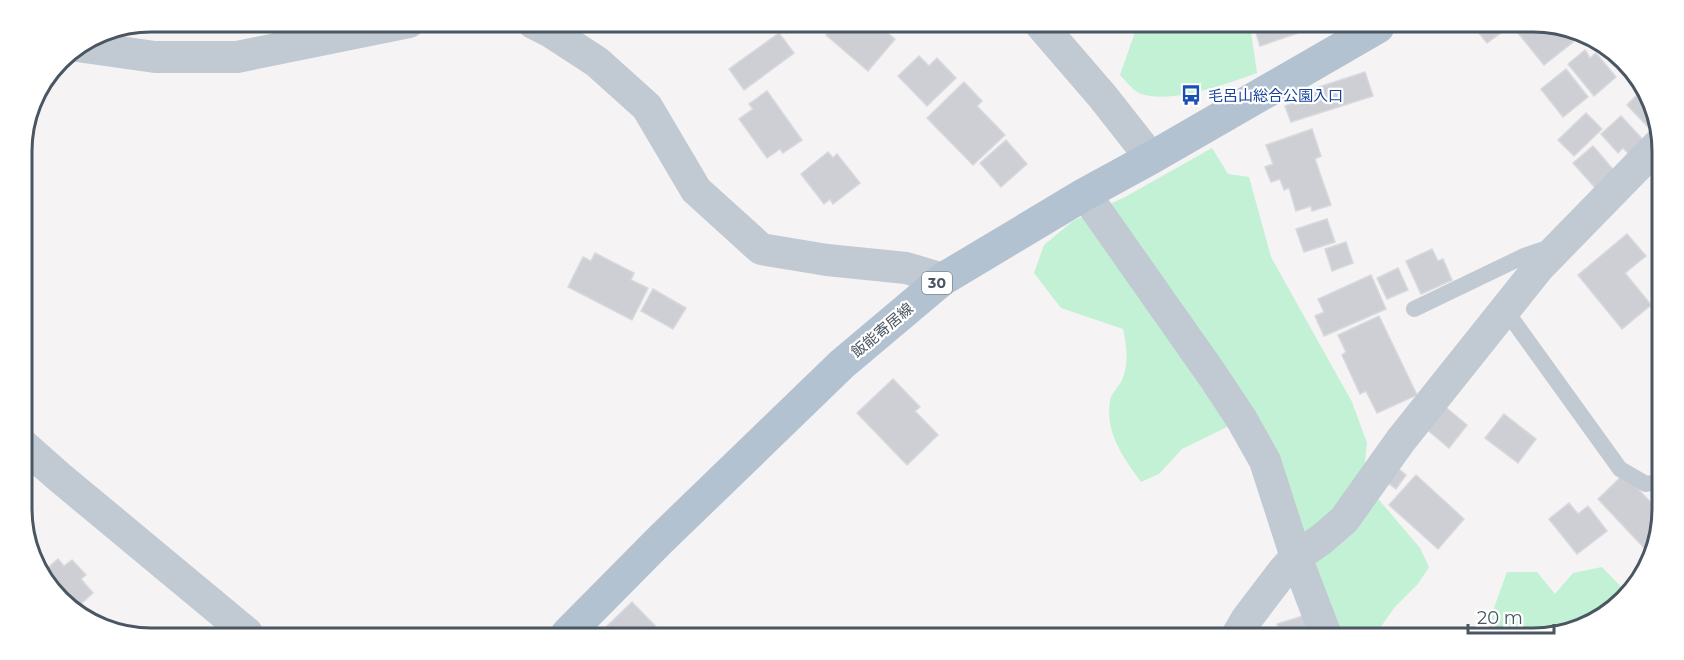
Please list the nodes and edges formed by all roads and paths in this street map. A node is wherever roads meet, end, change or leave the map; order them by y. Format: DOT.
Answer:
graph roads {
  1 [pos="360,32"];
  2 [pos="552,32"];
  3 [pos="1047,32"];
  4 [pos="1369,32"];
  5 [pos="88,49"];
  6 [pos="1652,151"];
  7 [pos="1151,158"];
  8 [pos="1085,194"];
  9 [pos="1565,241"];
  10 [pos="943,279"];
  11 [pos="1504,308"];
  12 [pos="1414,309"];
  13 [pos="32,453"];
  14 [pos="1652,483"];
  15 [pos="1296,557"];
  16 [pos="241,628"];
  17 [pos="573,628"];
  18 [pos="1241,628"];
  19 [pos="1323,628"];
  1 -- 5 [label="street"];
  2 -- 10 [label="street"];
  3 -- 7 [label="street"];
  4 -- 7 [label="main road, 飯能寄居線 / 30"];
  6 -- 9 [label="street"];
  7 -- 8 [label="main road, 飯能寄居線 / 30"];
  8 -- 10 [label="main road, 飯能寄居線 / 30"];
  8 -- 15 [label="street"];
  9 -- 11 [label="street"];
  9 -- 12 [label="lane"];
  10 -- 17 [label="main road, 飯能寄居線 / 30"];
  11 -- 14 [label="lane"];
  11 -- 15 [label="street"];
  13 -- 16 [label="street"];
  15 -- 18 [label="street"];
  15 -- 19 [label="street"];
}
